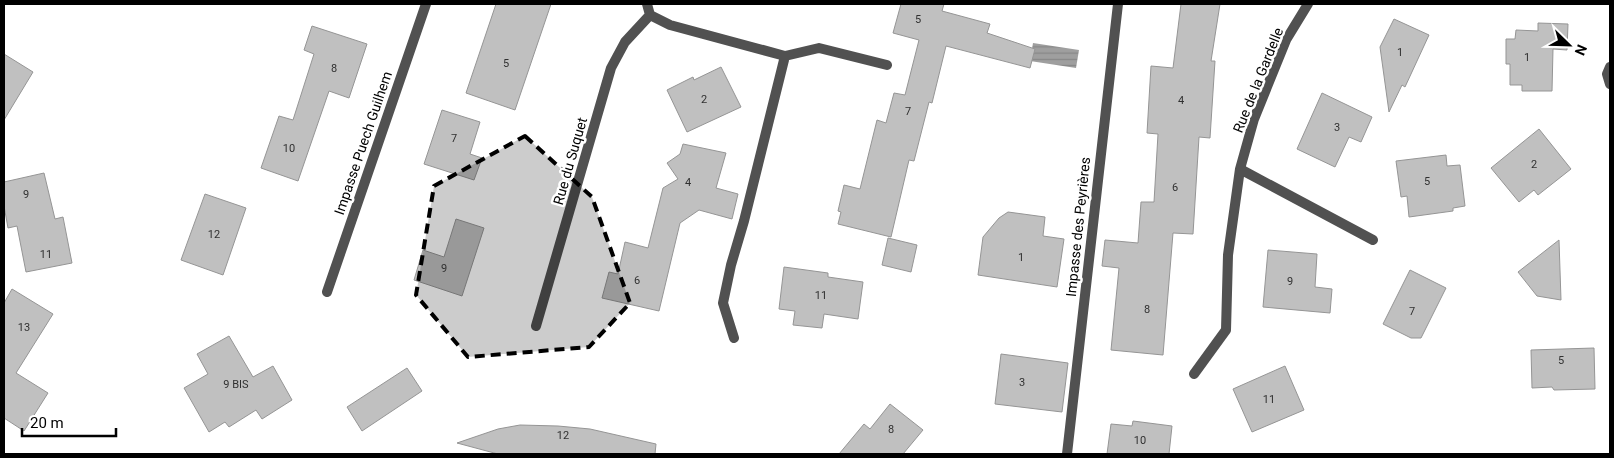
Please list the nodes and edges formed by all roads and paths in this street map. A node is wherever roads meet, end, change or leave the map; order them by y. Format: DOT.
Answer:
graph roads {
  1 [pos="426,4"];
  2 [pos="647,4"];
  3 [pos="1118,4"];
  4 [pos="1308,4"];
  5 [pos="650,14"];
  6 [pos="785,56"];
  7 [pos="887,65"];
  8 [pos="1610,67"];
  9 [pos="1610,84"];
  10 [pos="1240,169"];
  11 [pos="1373,240"];
  12 [pos="327,292"];
  13 [pos="536,326"];
  14 [pos="734,338"];
  15 [pos="1194,374"];
  16 [pos="1067,454"];
  1 -- 12 [label="street, Impasse Puech Guilhem"];
  2 -- 5 [label="street"];
  3 -- 16 [label="street, Impasse des Peyrières"];
  4 -- 10 [label="street, Rue de la Gardelle"];
  5 -- 6 [label="street"];
  5 -- 13 [label="street, Rue du Suquet"];
  6 -- 7 [label="street"];
  6 -- 14 [label="street"];
  8 -- 9 [label="street"];
  10 -- 11 [label="street"];
  10 -- 15 [label="street, Rue de la Gardelle"];
}
